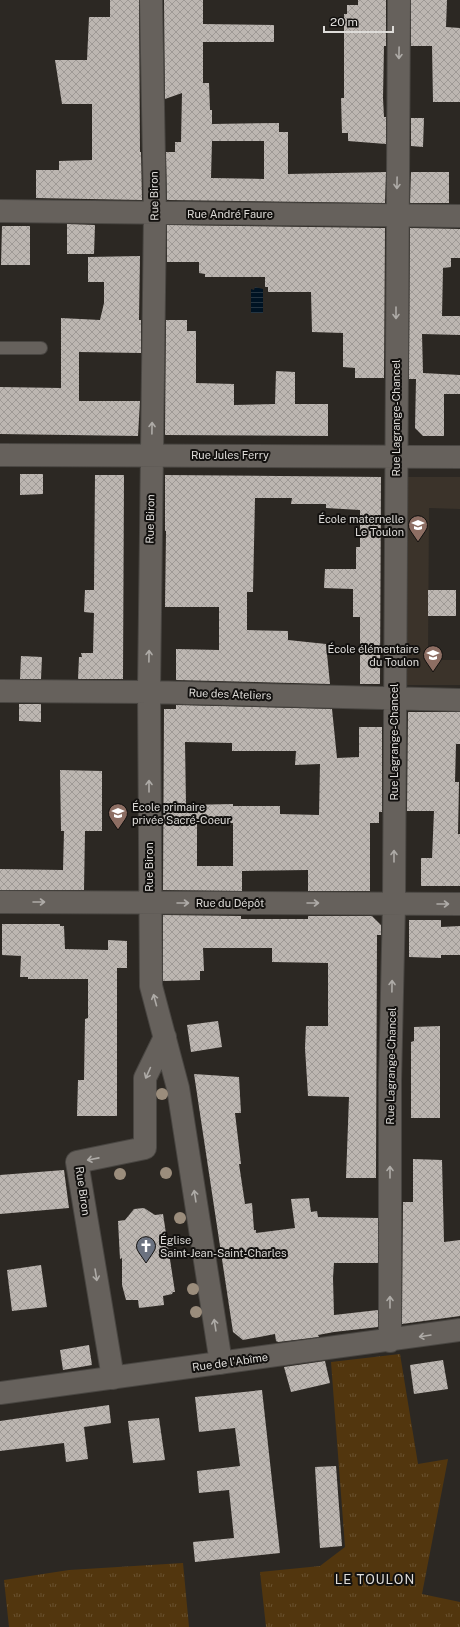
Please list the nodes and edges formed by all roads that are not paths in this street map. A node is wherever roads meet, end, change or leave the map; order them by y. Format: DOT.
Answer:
graph roads {
  1 [pos="151,0"];
  2 [pos="399,0"];
  3 [pos="0,211"];
  4 [pos="155,213"];
  5 [pos="397,215"];
  6 [pos="460,216"];
  7 [pos="0,348"];
  8 [pos="41,348"];
  9 [pos="151,455"];
  10 [pos="0,456"];
  11 [pos="396,456"];
  12 [pos="460,457"];
  13 [pos="0,691"];
  14 [pos="149,692"];
  15 [pos="395,699"];
  16 [pos="460,700"];
  17 [pos="0,902"];
  18 [pos="150,903"];
  19 [pos="394,904"];
  20 [pos="460,904"];
  21 [pos="165,1037"];
  22 [pos="460,1330"];
  23 [pos="390,1341"];
  24 [pos="222,1363"];
  25 [pos="113,1378"];
  26 [pos="0,1393"];
  1 -- 4 [label="street, Rue Biron"];
  2 -- 5 [label="street, Rue Lagrange-Chancel, one-way"];
  3 -- 4 [label="street, Rue André Faure"];
  4 -- 5 [label="street, Rue André Faure"];
  9 -- 4 [label="street, Rue Biron, one-way"];
  5 -- 6 [label="street, Rue André Faure"];
  5 -- 11 [label="street, Rue Lagrange-Chancel, one-way"];
  7 -- 8 [label="lane"];
  9 -- 10 [label="street, Rue Jules Ferry"];
  9 -- 11 [label="street, Rue Jules Ferry"];
  14 -- 9 [label="street, Rue Biron, one-way"];
  11 -- 12 [label="street, Rue Jules Ferry"];
  11 -- 15 [label="street, Rue Lagrange-Chancel"];
  13 -- 14 [label="street, Rue des Ateliers"];
  14 -- 15 [label="street, Rue des Ateliers"];
  18 -- 14 [label="street, Rue Biron, one-way"];
  15 -- 16 [label="street, Rue des Ateliers"];
  19 -- 15 [label="street, Rue Lagrange-Chancel, one-way"];
  17 -- 18 [label="street, Rue du Dépôt, one-way"];
  18 -- 19 [label="street, Rue du Dépôt, one-way"];
  21 -- 18 [label="street, Rue Biron, one-way"];
  19 -- 20 [label="street, Rue du Dépôt, one-way"];
  23 -- 19 [label="street, Rue Lagrange-Chancel, one-way"];
  24 -- 21 [label="street, Rue Biron, one-way"];
  21 -- 25 [label="street, Rue Biron, one-way"];
  22 -- 23 [label="street, Rue de l'Abîme, one-way"];
  23 -- 24 [label="street, Rue de l'Abîme"];
  24 -- 25 [label="street, Rue de l'Abîme"];
  25 -- 26 [label="street, Rue de l'Abîme"];
}
